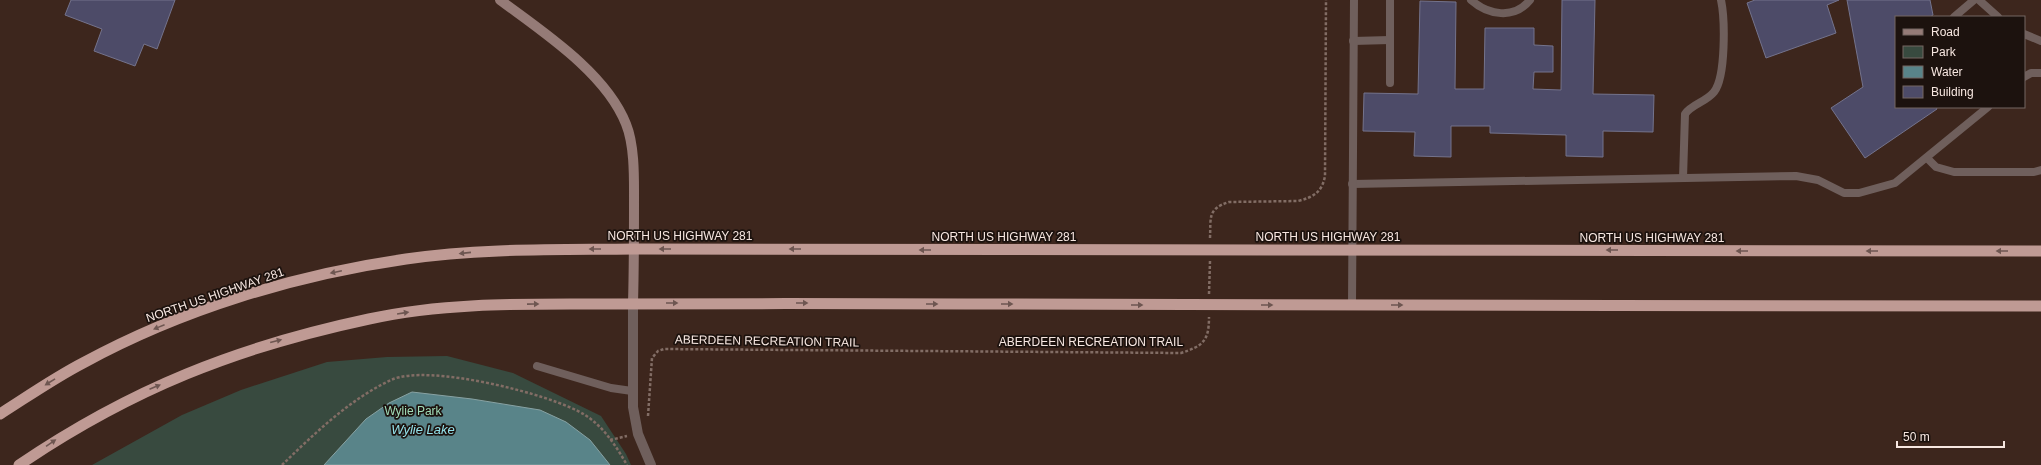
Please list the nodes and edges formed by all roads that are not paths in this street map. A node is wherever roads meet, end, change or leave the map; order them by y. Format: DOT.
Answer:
graph roads {
  1 [pos="500,0"];
  2 [pos="1354,0"];
  3 [pos="1390,0"];
  4 [pos="1471,0"];
  5 [pos="1530,0"];
  6 [pos="1721,0"];
  7 [pos="1974,0"];
  8 [pos="1979,0"];
  9 [pos="1955,16"];
  10 [pos="1997,16"];
  11 [pos="2025,34"];
  12 [pos="1390,40"];
  13 [pos="1353,41"];
  14 [pos="2041,41"];
  15 [pos="2041,73"];
  16 [pos="2025,76"];
  17 [pos="1390,83"];
  18 [pos="1987,108"];
  19 [pos="1927,158"];
  20 [pos="2041,170"];
  21 [pos="1683,178"];
  22 [pos="1352,184"];
  23 [pos="634,249"];
  24 [pos="1352,250"];
  25 [pos="2041,251"];
  26 [pos="633,303"];
  27 [pos="1352,305"];
  28 [pos="2041,306"];
  29 [pos="538,366"];
  30 [pos="632,391"];
  31 [pos="0,414"];
  32 [pos="19,465"];
  33 [pos="651,465"];
  1 -- 23 [label="main road"];
  2 -- 13 [label="lane"];
  3 -- 12 [label="lane"];
  4 -- 5 [label="lane"];
  6 -- 21 [label="lane"];
  7 -- 9 [label="lane"];
  8 -- 10 [label="lane"];
  11 -- 14 [label="lane"];
  12 -- 13 [label="lane"];
  12 -- 17 [label="lane"];
  13 -- 22 [label="lane"];
  15 -- 16 [label="lane"];
  18 -- 19 [label="lane"];
  19 -- 20 [label="lane"];
  19 -- 21 [label="lane"];
  21 -- 22 [label="lane"];
  22 -- 24 [label="lane"];
  24 -- 23 [label="highway, NORTH US HIGHWAY 281, one-way"];
  23 -- 26 [label="main road"];
  23 -- 31 [label="highway, NORTH US HIGHWAY 281, one-way"];
  25 -- 24 [label="highway, NORTH US HIGHWAY 281, one-way"];
  24 -- 27 [label="lane"];
  26 -- 27 [label="highway, one-way"];
  26 -- 30 [label="street"];
  32 -- 26 [label="highway, one-way"];
  27 -- 28 [label="highway, one-way"];
  29 -- 30 [label="lane"];
  30 -- 33 [label="street"];
}
